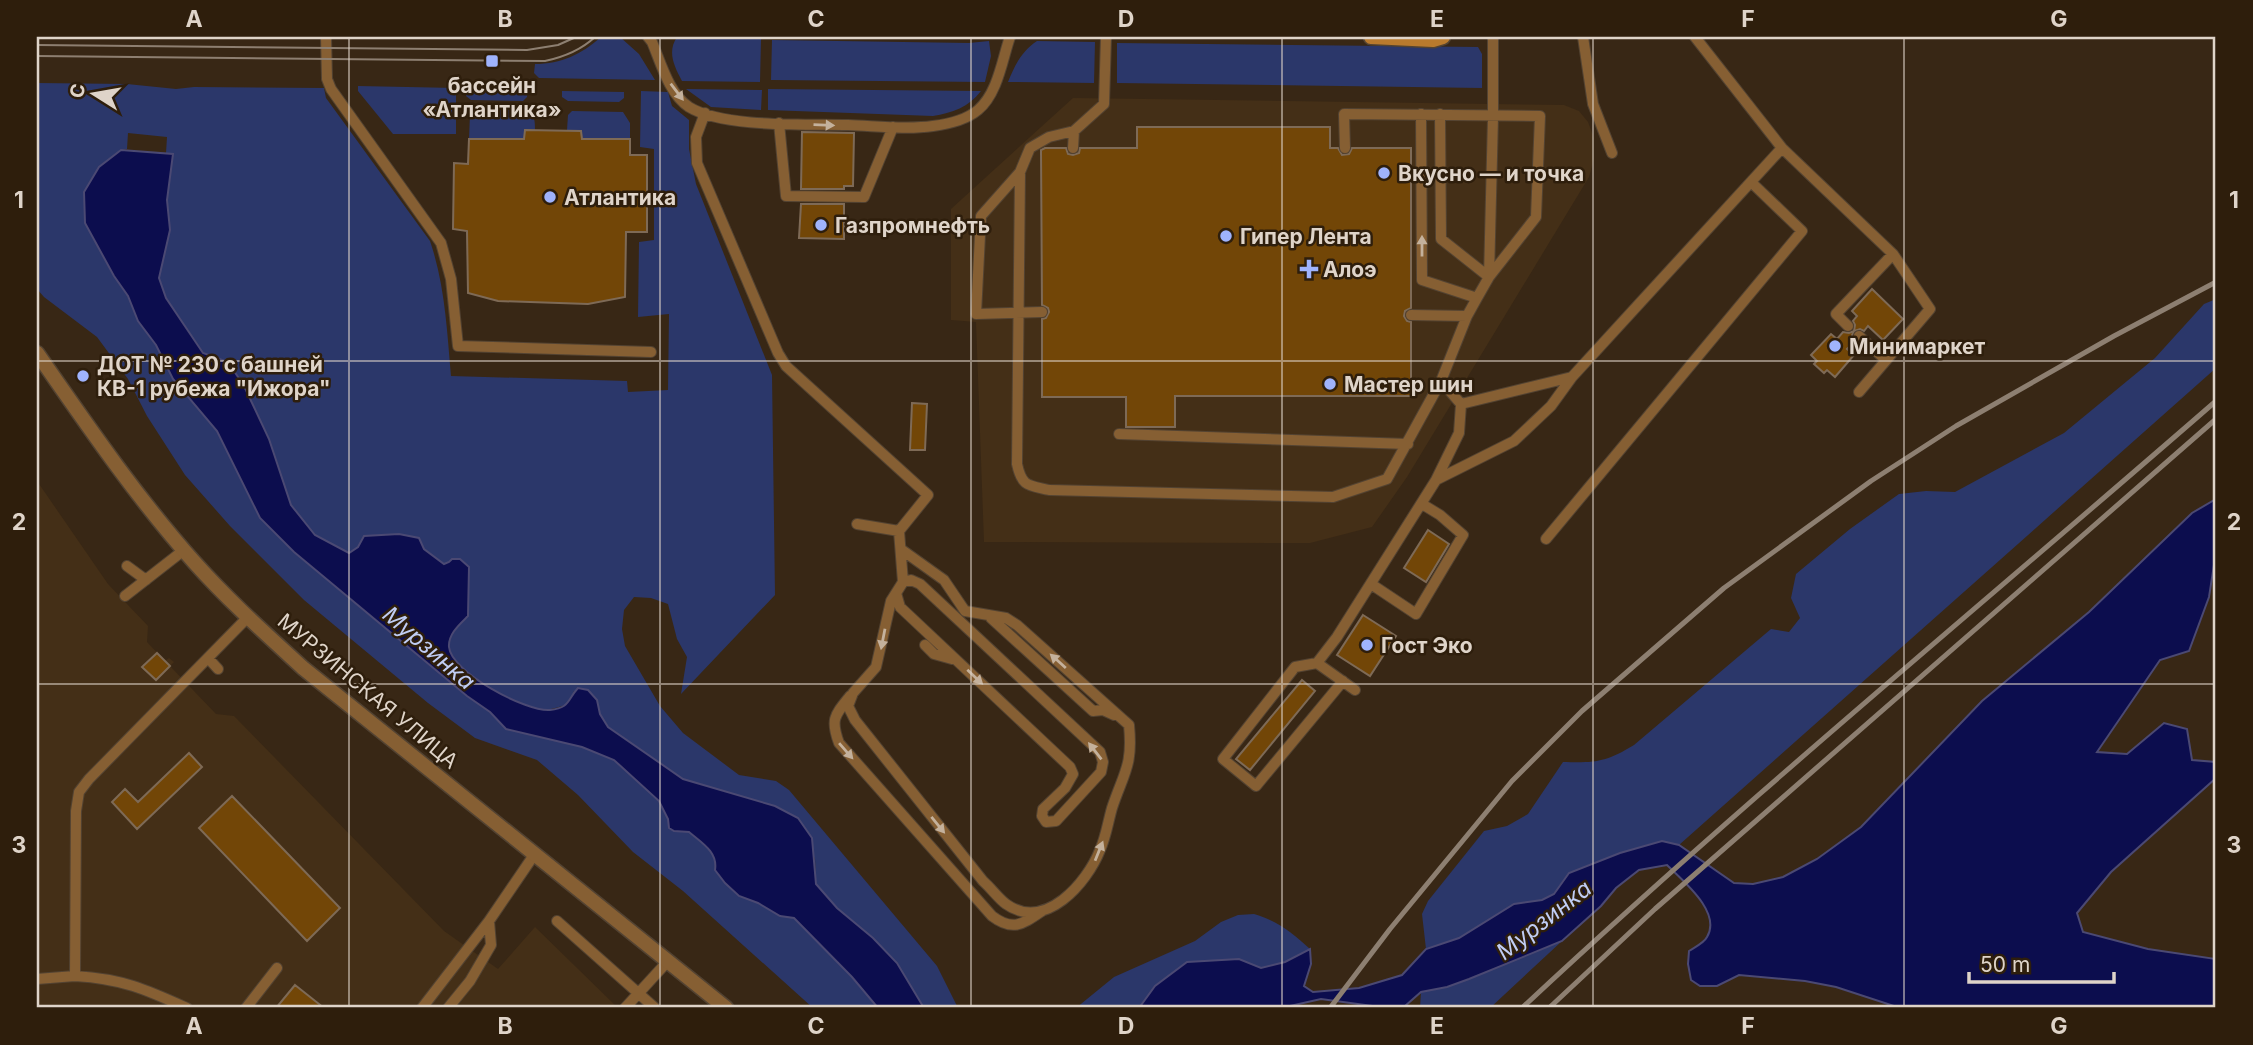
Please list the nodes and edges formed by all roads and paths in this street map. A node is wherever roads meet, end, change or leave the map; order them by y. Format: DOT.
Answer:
graph roads {
  1 [pos="326,37"];
  2 [pos="648,37"];
  3 [pos="1010,37"];
  4 [pos="1106,37"];
  5 [pos="1371,37"];
  6 [pos="1443,37"];
  7 [pos="1493,37"];
  8 [pos="1583,37"];
  9 [pos="1695,37"];
  10 [pos="705,113"];
  11 [pos="1421,114"];
  12 [pos="1440,114"];
  13 [pos="1493,117"];
  14 [pos="779,123"];
  15 [pos="893,127"];
  16 [pos="1074,131"];
  17 [pos="1073,148"];
  18 [pos="1345,148"];
  19 [pos="1782,148"];
  20 [pos="1612,153"];
  21 [pos="1020,172"];
  22 [pos="1751,181"];
  23 [pos="1893,254"];
  24 [pos="1489,277"];
  25 [pos="1477,298"];
  26 [pos="1019,312"];
  27 [pos="1042,312"];
  28 [pos="1411,315"];
  29 [pos="1467,316"];
  30 [pos="1848,326"];
  31 [pos="1859,336"];
  32 [pos="651,352"];
  33 [pos="37,353"];
  34 [pos="1886,360"];
  35 [pos="1572,377"];
  36 [pos="1441,382"];
  37 [pos="1858,392"];
  38 [pos="1461,404"];
  39 [pos="1119,435"];
  40 [pos="1408,444"];
  41 [pos="1436,480"];
  42 [pos="1422,504"];
  43 [pos="858,524"];
  44 [pos="899,531"];
  45 [pos="1546,539"];
  46 [pos="184,550"];
  47 [pos="902,550"];
  48 [pos="127,566"];
  49 [pos="146,580"];
  50 [pos="903,582"];
  51 [pos="1371,584"];
  52 [pos="896,593"];
  53 [pos="125,596"];
  54 [pos="248,617"];
  55 [pos="926,645"];
  56 [pos="208,658"];
  57 [pos="956,660"];
  58 [pos="1317,663"];
  59 [pos="218,669"];
  60 [pos="1343,681"];
  61 [pos="1355,690"];
  62 [pos="852,693"];
  63 [pos="534,855"];
  64 [pos="1042,911"];
  65 [pos="489,921"];
  66 [pos="557,921"];
  67 [pos="668,961"];
  68 [pos="277,968"];
  69 [pos="75,976"];
  70 [pos="37,979"];
  71 [pos="639,994"];
  72 [pos="187,1008"];
  73 [pos="246,1008"];
  74 [pos="422,1008"];
  75 [pos="448,1008"];
  76 [pos="625,1008"];
  77 [pos="655,1008"];
  78 [pos="726,1008"];
  1 -- 32 [label="lane"];
  2 -- 10 [label="lane, one-way"];
  3 -- 15 [label="lane"];
  4 -- 16 [label="lane"];
  5 -- 6 [label="street"];
  7 -- 13 [label="lane"];
  8 -- 20 [label="lane"];
  9 -- 19 [label="lane"];
  10 -- 14 [label="lane"];
  10 -- 44 [label="lane"];
  11 -- 12 [label="lane"];
  11 -- 18 [label="lane"];
  25 -- 11 [label="lane, one-way"];
  12 -- 13 [label="lane"];
  12 -- 24 [label="lane"];
  13 -- 24 [label="lane"];
  13 -- 24 [label="lane"];
  14 -- 15 [label="lane, one-way"];
  14 -- 15 [label="lane"];
  16 -- 17 [label="lane"];
  16 -- 21 [label="lane"];
  19 -- 22 [label="lane"];
  19 -- 23 [label="lane"];
  21 -- 26 [label="lane"];
  21 -- 26 [label="lane"];
  22 -- 35 [label="lane"];
  22 -- 45 [label="lane"];
  23 -- 30 [label="lane"];
  23 -- 34 [label="lane"];
  24 -- 25 [label="lane"];
  25 -- 29 [label="lane"];
  26 -- 27 [label="lane"];
  26 -- 40 [label="lane"];
  28 -- 29 [label="lane"];
  29 -- 36 [label="lane"];
  31 -- 34 [label="lane"];
  33 -- 46 [label="street, МУРЗИНСКАЯ УЛИЦА"];
  34 -- 37 [label="lane"];
  35 -- 38 [label="lane"];
  35 -- 41 [label="lane"];
  36 -- 38 [label="lane"];
  36 -- 40 [label="lane"];
  38 -- 41 [label="lane"];
  39 -- 40 [label="lane"];
  41 -- 42 [label="lane"];
  42 -- 51 [label="lane"];
  42 -- 51 [label="lane"];
  43 -- 44 [label="lane"];
  44 -- 47 [label="lane"];
  46 -- 49 [label="lane"];
  46 -- 54 [label="street, МУРЗИНСКАЯ УЛИЦА"];
  47 -- 50 [label="lane"];
  64 -- 47 [label="lane, one-way"];
  48 -- 49 [label="lane"];
  49 -- 53 [label="lane"];
  50 -- 52 [label="lane"];
  57 -- 50 [label="lane, one-way"];
  51 -- 58 [label="lane"];
  52 -- 57 [label="lane"];
  52 -- 62 [label="lane, one-way"];
  54 -- 56 [label="lane"];
  54 -- 63 [label="street, МУРЗИНСКАЯ УЛИЦА"];
  55 -- 57 [label="lane"];
  56 -- 59 [label="lane"];
  56 -- 69 [label="lane"];
  58 -- 60 [label="lane"];
  58 -- 60 [label="lane"];
  60 -- 61 [label="lane"];
  62 -- 64 [label="lane, one-way"];
  62 -- 64 [label="lane, one-way"];
  63 -- 65 [label="lane"];
  63 -- 67 [label="street, МУРЗИНСКАЯ УЛИЦА"];
  65 -- 74 [label="lane"];
  65 -- 75 [label="lane"];
  66 -- 71 [label="lane"];
  67 -- 71 [label="lane"];
  67 -- 78 [label="street, МУРЗИНСКАЯ УЛИЦА"];
  68 -- 73 [label="lane"];
  69 -- 70 [label="lane"];
  69 -- 72 [label="lane"];
  71 -- 76 [label="lane"];
  71 -- 77 [label="lane"];
}
